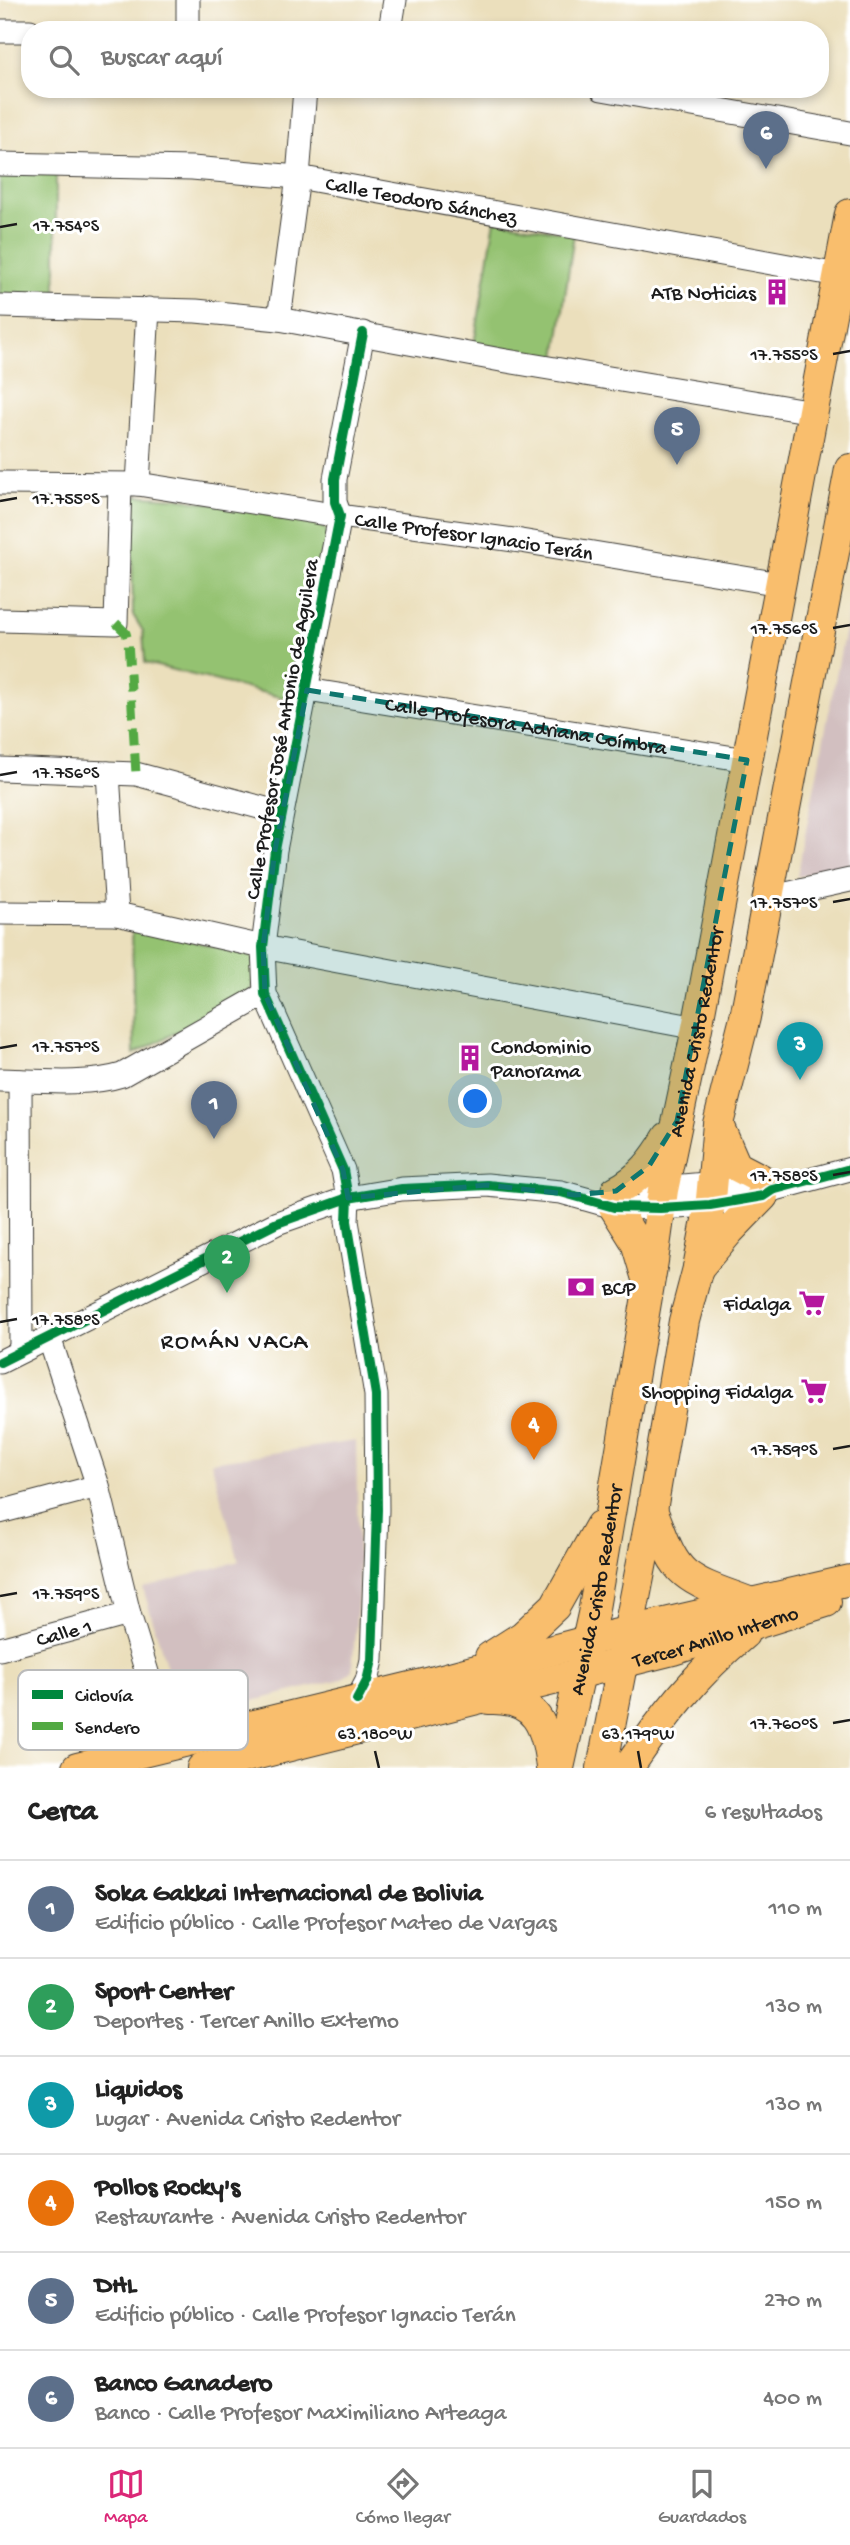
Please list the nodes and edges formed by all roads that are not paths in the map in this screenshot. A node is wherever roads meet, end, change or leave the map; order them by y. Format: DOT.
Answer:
graph roads {
  1 [pos="188,0"];
  2 [pos="395,0"];
  3 [pos="188,21"];
  4 [pos="392,21"];
  5 [pos="0,30"];
  6 [pos="21,31"];
  7 [pos="304,98"];
  8 [pos="653,98"];
  9 [pos="850,133"];
  10 [pos="0,164"];
  11 [pos="298,177"];
  12 [pos="850,214"];
  13 [pos="838,275"];
  14 [pos="0,306"];
  15 [pos="148,309"];
  16 [pos="279,319"];
  17 [pos="363,333"];
  18 [pos="813,412"];
  19 [pos="850,469"];
  20 [pos="0,483"];
  21 [pos="129,485"];
  22 [pos="340,516"];
  23 [pos="780,584"];
  24 [pos="0,620"];
  25 [pos="307,690"];
  26 [pos="747,760"];
  27 [pos="0,769"];
  28 [pos="108,773"];
  29 [pos="281,813"];
  30 [pos="850,880"];
  31 [pos="768,898"];
  32 [pos="0,913"];
  33 [pos="117,914"];
  34 [pos="263,947"];
  35 [pos="265,994"];
  36 [pos="697,1028"];
  37 [pos="10,1081"];
  38 [pos="677,1121"];
  39 [pos="718,1124"];
  40 [pos="850,1168"];
  41 [pos="762,1188"];
  42 [pos="711,1194"];
  43 [pos="348,1198"];
  44 [pos="662,1198"];
  45 [pos="615,1199"];
  46 [pos="698,1265"];
  47 [pos="651,1273"];
  48 [pos="49,1337"];
  49 [pos="21,1351"];
  50 [pos="0,1362"];
  51 [pos="98,1486"];
  52 [pos="612,1504"];
  53 [pos="652,1510"];
  54 [pos="0,1511"];
  55 [pos="850,1580"];
  56 [pos="850,1596"];
  57 [pos="129,1614"];
  58 [pos="752,1615"];
  59 [pos="629,1632"];
  60 [pos="587,1641"];
  61 [pos="0,1648"];
  62 [pos="372,1660"];
  63 [pos="624,1662"];
  64 [pos="146,1670"];
  65 [pos="581,1672"];
  66 [pos="462,1673"];
  67 [pos="400,1690"];
  68 [pos="482,1699"];
  69 [pos="356,1700"];
  70 [pos="248,1725"];
  71 [pos="146,1750"];
  72 [pos="77,1768"];
  73 [pos="202,1768"];
  74 [pos="551,1768"];
  75 [pos="559,1768"];
  76 [pos="602,1768"];
  77 [pos="628,1768"];
  1 -- 3 [label="street"];
  2 -- 4 [label="street"];
  5 -- 6 [label="street"];
  7 -- 11 [label="street"];
  8 -- 9 [label="street"];
  10 -- 11 [label="street, Calle Teodoro Sánchez"];
  11 -- 13 [label="street, Calle Teodoro Sánchez"];
  11 -- 16 [label="street"];
  12 -- 13 [label="main road, Avenida Cristo Redentor"];
  13 -- 18 [label="main road, Avenida Cristo Redentor"];
  14 -- 15 [label="street"];
  15 -- 16 [label="street"];
  15 -- 21 [label="street"];
  16 -- 17 [label="street"];
  17 -- 18 [label="street"];
  17 -- 22 [label="street, Calle Profesor José Antonio de Aguilera"];
  18 -- 23 [label="main road, Avenida Cristo Redentor"];
  19 -- 31 [label="main road, Avenida Cristo Redentor"];
  20 -- 21 [label="street, Calle Profesor Ignacio Terán"];
  21 -- 22 [label="street, Calle Profesor Ignacio Terán"];
  21 -- 24 [label="street"];
  22 -- 23 [label="street, Calle Profesor Ignacio Terán"];
  22 -- 25 [label="street, Calle Profesor José Antonio de Aguilera"];
  23 -- 26 [label="main road, Avenida Cristo Redentor"];
  25 -- 26 [label="street, Calle Profesora Adriana Coímbra"];
  25 -- 29 [label="street, Calle Profesor José Antonio de Aguilera"];
  26 -- 36 [label="main road, Avenida Cristo Redentor"];
  27 -- 28 [label="street"];
  28 -- 29 [label="street"];
  28 -- 33 [label="street"];
  29 -- 34 [label="street, Calle Profesor José Antonio de Aguilera"];
  30 -- 31 [label="street"];
  31 -- 39 [label="main road, Avenida Cristo Redentor"];
  32 -- 33 [label="street"];
  33 -- 34 [label="street"];
  34 -- 35 [label="street, Calle Profesor José Antonio de Aguilera"];
  34 -- 36 [label="street"];
  35 -- 37 [label="street"];
  35 -- 43 [label="street, Calle Profesor José Antonio de Aguilera"];
  36 -- 38 [label="main road, Avenida Cristo Redentor"];
  37 -- 49 [label="street"];
  38 -- 39 [label="main road"];
  38 -- 44 [label="main road, Avenida Cristo Redentor"];
  38 -- 45 [label="main road"];
  39 -- 41 [label="main road"];
  39 -- 42 [label="main road, Avenida Cristo Redentor"];
  40 -- 41 [label="street"];
  41 -- 42 [label="street"];
  41 -- 46 [label="main road"];
  42 -- 44 [label="street"];
  42 -- 46 [label="main road, Avenida Cristo Redentor"];
  43 -- 45 [label="street"];
  43 -- 48 [label="street"];
  43 -- 62 [label="street, Calle Profesor José Antonio de Aguilera"];
  44 -- 45 [label="street"];
  44 -- 47 [label="main road, Avenida Cristo Redentor"];
  45 -- 47 [label="main road"];
  46 -- 47 [label="main road"];
  46 -- 53 [label="main road, Avenida Cristo Redentor"];
  47 -- 52 [label="main road, Avenida Cristo Redentor"];
  48 -- 49 [label="street"];
  48 -- 51 [label="street"];
  49 -- 50 [label="street"];
  51 -- 54 [label="street"];
  51 -- 57 [label="street"];
  52 -- 60 [label="main road, Avenida Cristo Redentor"];
  52 -- 66 [label="main road"];
  53 -- 58 [label="main road"];
  53 -- 59 [label="main road, Avenida Cristo Redentor"];
  55 -- 58 [label="main road, Tercer Anillo Interno"];
  56 -- 58 [label="main road, Tercer Anillo Interno"];
  57 -- 61 [label="street, Calle 1"];
  57 -- 64 [label="street"];
  58 -- 59 [label="main road, Tercer Anillo Interno"];
  58 -- 63 [label="main road, Tercer Anillo Interno"];
  58 -- 77 [label="main road"];
  59 -- 60 [label="main road, Tercer Anillo Interno"];
  59 -- 63 [label="main road, Avenida Cristo Redentor"];
  60 -- 65 [label="main road, Avenida Cristo Redentor"];
  60 -- 66 [label="main road, Tercer Anillo Interno"];
  62 -- 67 [label="street"];
  62 -- 69 [label="street, Calle Profesor José Antonio de Aguilera"];
  63 -- 65 [label="main road, Tercer Anillo Interno"];
  63 -- 76 [label="main road, Avenida Cristo Redentor"];
  65 -- 68 [label="main road, Tercer Anillo Interno"];
  65 -- 75 [label="main road, Avenida Cristo Redentor"];
  66 -- 67 [label="main road"];
  67 -- 69 [label="main road"];
  68 -- 73 [label="main road, Tercer Anillo Interno"];
  68 -- 74 [label="main road"];
  69 -- 70 [label="main road"];
  71 -- 72 [label="main road"];
}
